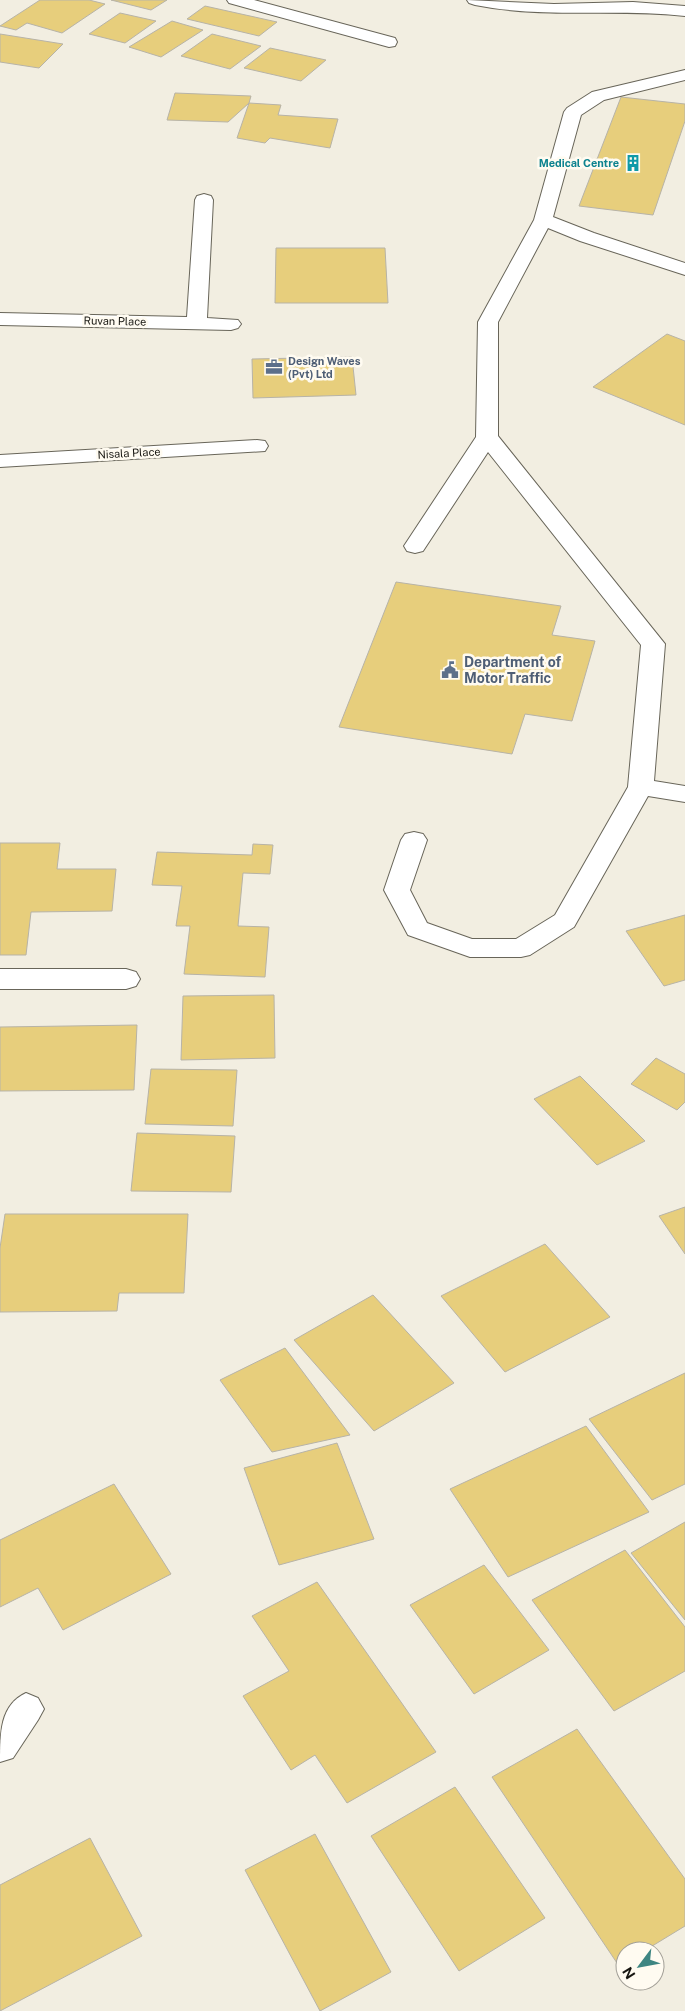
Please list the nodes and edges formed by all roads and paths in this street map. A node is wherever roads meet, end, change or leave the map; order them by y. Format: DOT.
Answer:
graph roads {
  1 [pos="235,0"];
  2 [pos="476,0"];
  3 [pos="685,11"];
  4 [pos="389,42"];
  5 [pos="685,75"];
  6 [pos="204,200"];
  7 [pos="543,220"];
  8 [pos="685,269"];
  9 [pos="0,319"];
  10 [pos="197,323"];
  11 [pos="231,324"];
  12 [pos="487,437"];
  13 [pos="257,446"];
  14 [pos="0,461"];
  15 [pos="415,546"];
  16 [pos="641,787"];
  17 [pos="685,794"];
  18 [pos="414,840"];
  19 [pos="0,979"];
  20 [pos="126,979"];
  21 [pos="26,1709"];
  22 [pos="0,1746"];
  1 -- 4 [label="street"];
  2 -- 3 [label="street"];
  5 -- 7 [label="street"];
  6 -- 10 [label="street"];
  7 -- 8 [label="street"];
  7 -- 12 [label="street"];
  9 -- 10 [label="street, Ruvan Place"];
  10 -- 11 [label="street, Ruvan Place"];
  12 -- 15 [label="street"];
  12 -- 16 [label="street"];
  13 -- 14 [label="street, Nisala Place"];
  16 -- 17 [label="street"];
  16 -- 18 [label="street"];
  19 -- 20 [label="street"];
  21 -- 22 [label="street"];
}
